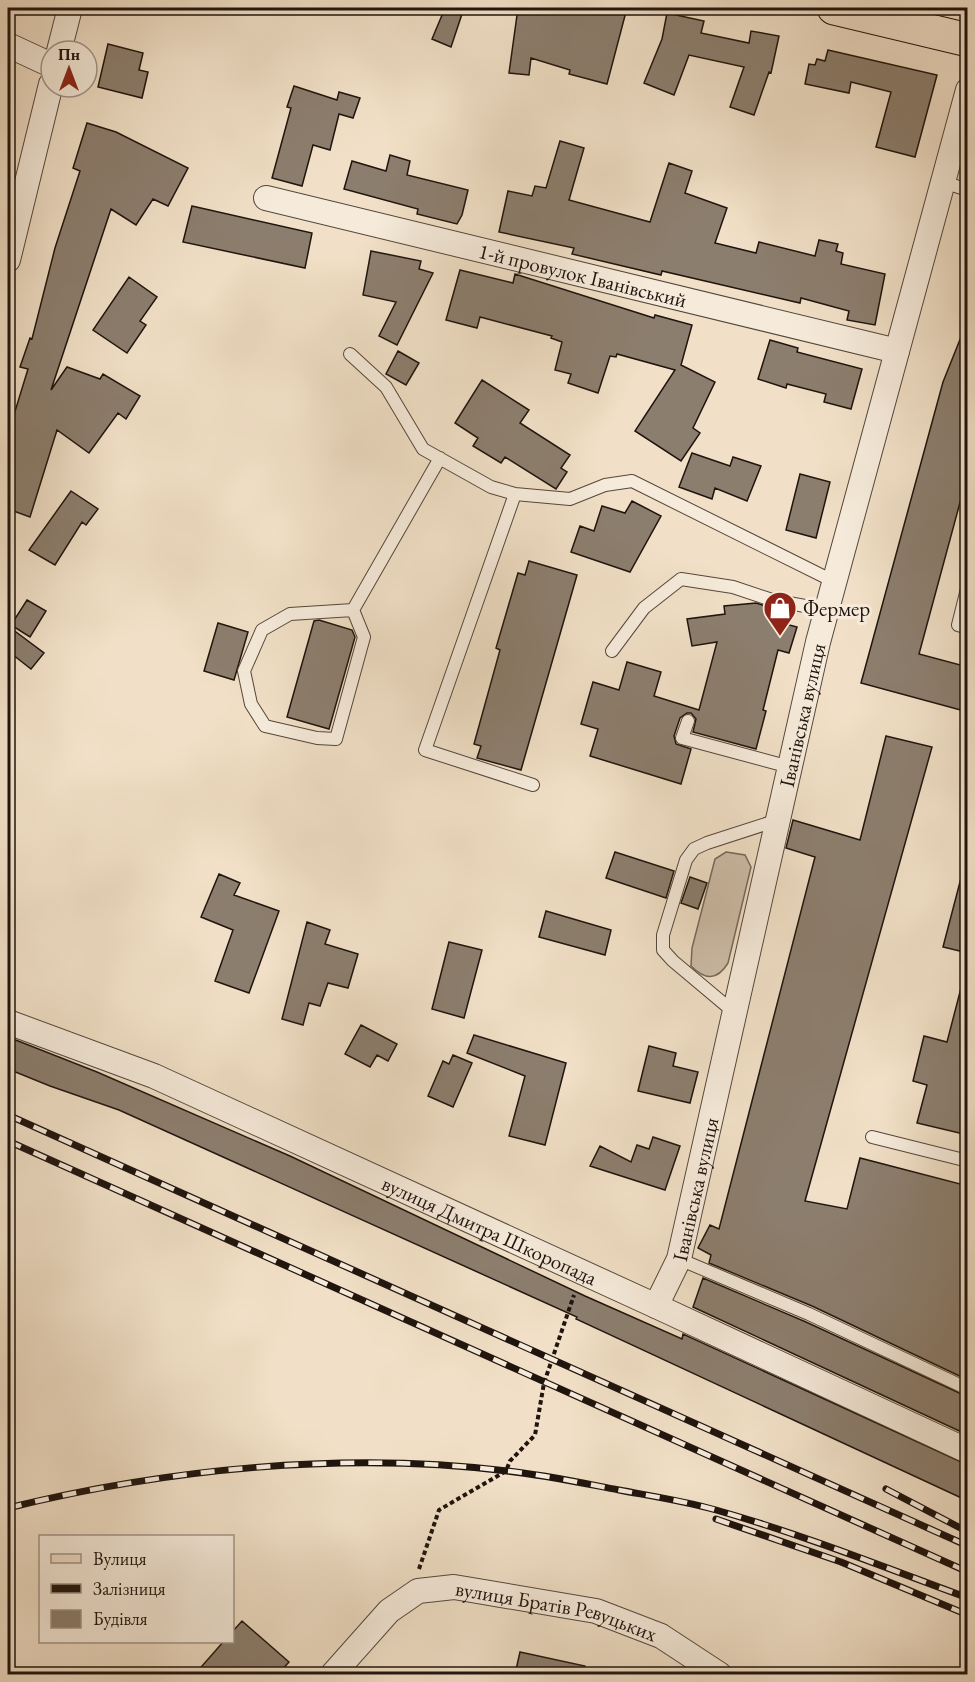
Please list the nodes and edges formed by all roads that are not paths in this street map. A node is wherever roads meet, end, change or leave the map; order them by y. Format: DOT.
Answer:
graph roads {
  1 [pos="70,8"];
  2 [pos="834,8"];
  3 [pos="62,39"];
  4 [pos="968,40"];
  5 [pos="8,45"];
  6 [pos="39,59"];
  7 [pos="968,90"];
  8 [pos="47,99"];
  9 [pos="943,182"];
  10 [pos="968,190"];
  11 [pos="266,198"];
  12 [pos="8,260"];
  13 [pos="897,351"];
  14 [pos="350,354"];
  15 [pos="440,458"];
  16 [pos="515,494"];
  17 [pos="835,582"];
  18 [pos="968,585"];
  19 [pos="353,610"];
  20 [pos="827,610"];
  21 [pos="968,628"];
  22 [pos="612,651"];
  23 [pos="688,721"];
  24 [pos="790,767"];
  25 [pos="533,785"];
  26 [pos="778,820"];
  27 [pos="735,1013"];
  28 [pos="8,1022"];
  29 [pos="872,1137"];
  30 [pos="968,1161"];
  31 [pos="679,1259"];
  32 [pos="656,1306"];
  33 [pos="968,1389"];
  34 [pos="968,1451"];
  35 [pos="333,1674"];
  36 [pos="719,1674"];
  1 -- 3 [label="street"];
  2 -- 4 [label="main road"];
  5 -- 6 [label="street"];
  7 -- 9 [label="street, Іванівська вулиця"];
  8 -- 12 [label="street"];
  9 -- 10 [label="lane"];
  9 -- 13 [label="street, Іванівська вулиця"];
  11 -- 13 [label="street, 1-й провулок Іванівський"];
  13 -- 17 [label="street, Іванівська вулиця"];
  14 -- 15 [label="lane"];
  15 -- 16 [label="lane"];
  15 -- 19 [label="lane"];
  16 -- 17 [label="lane"];
  16 -- 25 [label="lane"];
  17 -- 20 [label="street, Іванівська вулиця"];
  18 -- 21 [label="lane"];
  19 -- 19 [label="lane"];
  20 -- 22 [label="lane"];
  20 -- 24 [label="street, Іванівська вулиця"];
  23 -- 24 [label="lane"];
  24 -- 26 [label="street, Іванівська вулиця"];
  26 -- 27 [label="street, Іванівська вулиця"];
  26 -- 27 [label="lane"];
  27 -- 31 [label="street, Іванівська вулиця"];
  28 -- 32 [label="street, вулиця Дмитра Шкоропада"];
  29 -- 30 [label="lane"];
  31 -- 32 [label="street, Іванівська вулиця"];
  31 -- 33 [label="lane"];
  32 -- 34 [label="street, вулиця Дмитра Шкоропада"];
  35 -- 36 [label="street, вулиця Братів Ревуцьких"];
}
